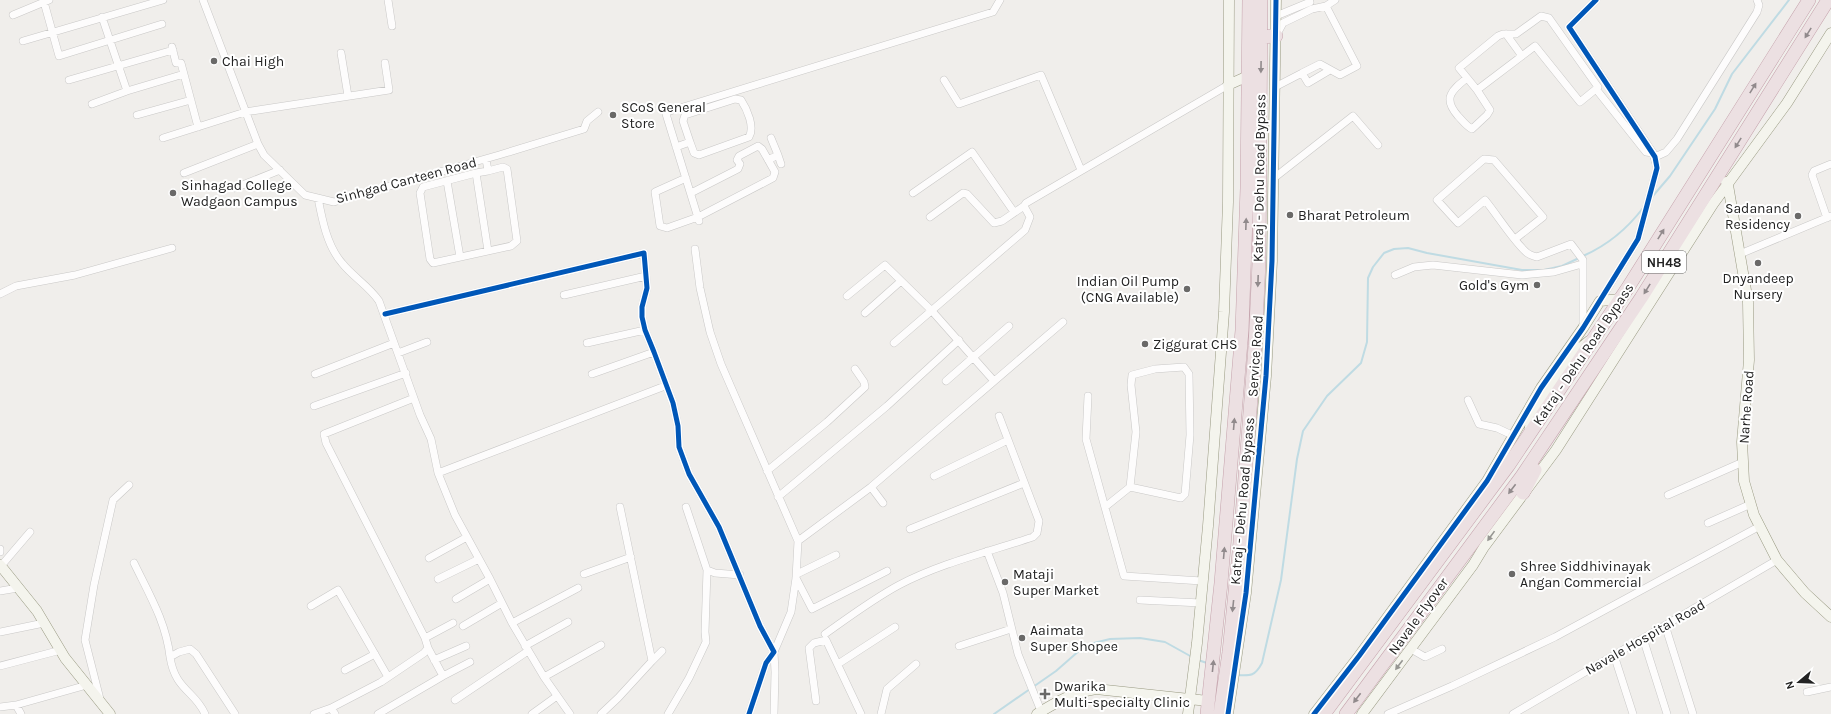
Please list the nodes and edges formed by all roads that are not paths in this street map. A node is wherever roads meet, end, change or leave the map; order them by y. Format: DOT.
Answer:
graph roads {
  1 [pos="163,0"];
  2 [pos="202,0"];
  3 [pos="388,0"];
  4 [pos="1000,0"];
  5 [pos="1229,0"];
  6 [pos="1249,0"];
  7 [pos="1261,0"];
  8 [pos="1276,0"];
  9 [pos="1335,0"];
  10 [pos="1596,0"];
  11 [pos="1757,0"];
  12 [pos="1809,0"];
  13 [pos="1828,0"];
  14 [pos="46,1"];
  15 [pos="1310,2"];
  16 [pos="1326,6"];
  17 [pos="12,15"];
  18 [pos="1276,16"];
  19 [pos="102,17"];
  20 [pos="162,24"];
  21 [pos="392,26"];
  22 [pos="52,32"];
  23 [pos="1831,33"];
  24 [pos="1506,34"];
  25 [pos="1276,35"];
  26 [pos="1261,36"];
  27 [pos="110,40"];
  28 [pos="23,41"];
  29 [pos="341,52"];
  30 [pos="1522,56"];
  31 [pos="385,63"];
  32 [pos="119,66"];
  33 [pos="1330,70"];
  34 [pos="1302,73"];
  35 [pos="184,74"];
  36 [pos="1248,76"];
  37 [pos="1467,78"];
  38 [pos="69,80"];
  39 [pos="944,80"];
  40 [pos="1228,85"];
  41 [pos="1275,87"];
  42 [pos="1596,89"];
  43 [pos="1477,90"];
  44 [pos="127,91"];
  45 [pos="348,96"];
  46 [pos="191,100"];
  47 [pos="92,104"];
  48 [pos="245,112"];
  49 [pos="598,112"];
  50 [pos="137,115"];
  51 [pos="198,127"];
  52 [pos="163,138"];
  53 [pos="771,138"];
  54 [pos="690,142"];
  55 [pos="258,144"];
  56 [pos="1378,145"];
  57 [pos="676,147"];
  58 [pos="778,155"];
  59 [pos="1654,155"];
  60 [pos="486,159"];
  61 [pos="768,160"];
  62 [pos="782,164"];
  63 [pos="1831,164"];
  64 [pos="280,170"];
  65 [pos="1081,170"];
  66 [pos="488,171"];
  67 [pos="184,173"];
  68 [pos="476,173"];
  69 [pos="1719,174"];
  70 [pos="686,178"];
  71 [pos="1274,178"];
  72 [pos="447,181"];
  73 [pos="1728,185"];
  74 [pos="236,188"];
  75 [pos="691,193"];
  76 [pos="913,193"];
  77 [pos="318,198"];
  78 [pos="1024,206"];
  79 [pos="1014,212"];
  80 [pos="930,217"];
  81 [pos="1829,217"];
  82 [pos="699,219"];
  83 [pos="1515,238"];
  84 [pos="172,248"];
  85 [pos="695,249"];
  86 [pos="488,251"];
  87 [pos="1740,254"];
  88 [pos="460,257"];
  89 [pos="1582,262"];
  90 [pos="1395,275"];
  91 [pos="646,276"];
  92 [pos="901,281"];
  93 [pos="0,294"];
  94 [pos="564,295"];
  95 [pos="847,296"];
  96 [pos="1620,299"];
  97 [pos="1600,300"];
  98 [pos="932,311"];
  99 [pos="385,314"];
  100 [pos="865,314"];
  101 [pos="1062,322"];
  102 [pos="1009,326"];
  103 [pos="1583,328"];
  104 [pos="645,330"];
  105 [pos="1594,337"];
  106 [pos="959,340"];
  107 [pos="427,342"];
  108 [pos="394,343"];
  109 [pos="587,343"];
  110 [pos="894,343"];
  111 [pos="654,352"];
  112 [pos="398,353"];
  113 [pos="973,356"];
  114 [pos="855,369"];
  115 [pos="406,373"];
  116 [pos="315,374"];
  117 [pos="592,374"];
  118 [pos="946,381"];
  119 [pos="994,381"];
  120 [pos="665,386"];
  121 [pos="1546,386"];
  122 [pos="1088,396"];
  123 [pos="414,398"];
  124 [pos="1468,400"];
  125 [pos="1572,402"];
  126 [pos="314,406"];
  127 [pos="999,416"];
  128 [pos="1519,439"];
  129 [pos="1008,440"];
  130 [pos="1743,462"];
  131 [pos="767,471"];
  132 [pos="438,473"];
  133 [pos="934,476"];
  134 [pos="1024,482"];
  135 [pos="130,485"];
  136 [pos="870,487"];
  137 [pos="1130,487"];
  138 [pos="1523,494"];
  139 [pos="1668,495"];
  140 [pos="778,497"];
  141 [pos="883,503"];
  142 [pos="1751,504"];
  143 [pos="620,507"];
  144 [pos="1105,507"];
  145 [pos="686,508"];
  146 [pos="1490,518"];
  147 [pos="1466,522"];
  148 [pos="1708,523"];
  149 [pos="1760,526"];
  150 [pos="910,529"];
  151 [pos="30,532"];
  152 [pos="467,537"];
  153 [pos="798,541"];
  154 [pos="987,551"];
  155 [pos="836,555"];
  156 [pos="631,557"];
  157 [pos="429,558"];
  158 [pos="479,559"];
  159 [pos="1777,560"];
  160 [pos="134,563"];
  161 [pos="0,565"];
  162 [pos="707,570"];
  163 [pos="887,571"];
  164 [pos="584,574"];
  165 [pos="740,575"];
  166 [pos="796,576"];
  167 [pos="490,578"];
  168 [pos="438,579"];
  169 [pos="1202,581"];
  170 [pos="18,588"];
  171 [pos="578,588"];
  172 [pos="0,591"];
  173 [pos="456,599"];
  174 [pos="1140,600"];
  175 [pos="502,603"];
  176 [pos="1200,603"];
  177 [pos="311,606"];
  178 [pos="1831,617"];
  179 [pos="568,622"];
  180 [pos="44,623"];
  181 [pos="453,623"];
  182 [pos="512,623"];
  183 [pos="1665,625"];
  184 [pos="463,626"];
  185 [pos="895,627"];
  186 [pos="1011,628"];
  187 [pos="0,632"];
  188 [pos="825,634"];
  189 [pos="424,638"];
  190 [pos="1643,638"];
  191 [pos="600,645"];
  192 [pos="466,646"];
  193 [pos="958,646"];
  194 [pos="428,648"];
  195 [pos="526,648"];
  196 [pos="1411,649"];
  197 [pos="1442,649"];
  198 [pos="61,650"];
  199 [pos="662,650"];
  200 [pos="774,652"];
  201 [pos="1233,652"];
  202 [pos="376,654"];
  203 [pos="1614,655"];
  204 [pos="170,657"];
  205 [pos="434,660"];
  206 [pos="652,661"];
  207 [pos="470,662"];
  208 [pos="838,664"];
  209 [pos="916,664"];
  210 [pos="0,666"];
  211 [pos="345,670"];
  212 [pos="443,676"];
  213 [pos="388,677"];
  214 [pos="544,677"];
  215 [pos="87,685"];
  216 [pos="1831,687"];
  217 [pos="1807,692"];
  218 [pos="1191,694"];
  219 [pos="557,696"];
  220 [pos="455,700"];
  221 [pos="816,701"];
  222 [pos="1208,701"];
  223 [pos="100,702"];
  224 [pos="16,705"];
  225 [pos="0,707"];
  226 [pos="333,711"];
  227 [pos="1224,712"];
  228 [pos="1039,713"];
  229 [pos="21,714"];
  230 [pos="110,714"];
  231 [pos="205,714"];
  232 [pos="235,714"];
  233 [pos="314,714"];
  234 [pos="378,714"];
  235 [pos="532,714"];
  236 [pos="570,714"];
  237 [pos="601,714"];
  238 [pos="668,714"];
  239 [pos="749,714"];
  240 [pos="774,714"];
  241 [pos="860,714"];
  242 [pos="881,714"];
  243 [pos="1188,714"];
  244 [pos="1207,714"];
  245 [pos="1314,714"];
  246 [pos="1324,714"];
  247 [pos="1346,714"];
  248 [pos="1362,714"];
  249 [pos="1388,714"];
  250 [pos="1513,714"];
  251 [pos="1633,714"];
  252 [pos="1667,714"];
  253 [pos="1693,714"];
  1 -- 19 [label="street"];
  2 -- 48 [label="street, Sinhgad Canteen Road"];
  3 -- 21 [label="street"];
  4 -- 57 [label="street"];
  5 -- 40 [label="street"];
  6 -- 36 [label="highway, Katraj - Dehu Road Bypass"];
  7 -- 26 [label="highway, Katraj - Dehu Road Bypass"];
  8 -- 18 [label="street, Service Road"];
  9 -- 16 [label="street"];
  10 -- 59 [label="street"];
  11 -- 59 [label="street"];
  96 -- 12 [label="highway, Katraj - Dehu Road Bypass / NH48, one-way"];
  13 -- 69 [label="highway, Katraj - Dehu Road Bypass / NH48, one-way"];
  14 -- 17 [label="street"];
  14 -- 22 [label="street"];
  15 -- 18 [label="street"];
  16 -- 25 [label="street"];
  16 -- 33 [label="street"];
  18 -- 25 [label="street, Service Road"];
  19 -- 22 [label="street"];
  19 -- 27 [label="street"];
  20 -- 27 [label="street"];
  22 -- 27 [label="street"];
  22 -- 28 [label="street"];
  23 -- 73 [label="street"];
  24 -- 30 [label="street"];
  24 -- 37 [label="street"];
  24 -- 42 [label="street"];
  25 -- 26 [label="highway"];
  25 -- 41 [label="street, Service Road"];
  26 -- 201 [label="highway, Katraj - Dehu Road Bypass, one-way"];
  27 -- 32 [label="street"];
  29 -- 45 [label="street"];
  30 -- 42 [label="street"];
  30 -- 43 [label="street"];
  31 -- 45 [label="street"];
  32 -- 35 [label="street"];
  32 -- 38 [label="street"];
  32 -- 44 [label="street"];
  33 -- 34 [label="street"];
  33 -- 34 [label="street"];
  34 -- 41 [label="street"];
  35 -- 44 [label="street"];
  35 -- 46 [label="street"];
  36 -- 40 [label="street"];
  222 -- 36 [label="highway, Katraj - Dehu Road Bypass, one-way"];
  37 -- 43 [label="street"];
  37 -- 43 [label="street"];
  39 -- 65 [label="street"];
  40 -- 65 [label="street"];
  40 -- 169 [label="street"];
  41 -- 71 [label="street, Service Road"];
  42 -- 59 [label="street"];
  44 -- 47 [label="street"];
  45 -- 48 [label="street"];
  46 -- 50 [label="street"];
  46 -- 51 [label="street"];
  48 -- 51 [label="street"];
  48 -- 55 [label="street, Sinhgad Canteen Road"];
  49 -- 60 [label="street, Sinhgad Canteen Road"];
  51 -- 52 [label="street"];
  53 -- 58 [label="street"];
  54 -- 54 [label="street"];
  54 -- 57 [label="street"];
  55 -- 64 [label="street, Sinhgad Canteen Road"];
  55 -- 67 [label="street"];
  56 -- 71 [label="street"];
  57 -- 70 [label="street"];
  58 -- 61 [label="street"];
  58 -- 62 [label="street"];
  59 -- 97 [label="street"];
  60 -- 66 [label="street"];
  60 -- 77 [label="street, Sinhgad Canteen Road"];
  61 -- 75 [label="street"];
  61 -- 82 [label="street"];
  63 -- 81 [label="street"];
  64 -- 74 [label="street"];
  64 -- 77 [label="street, Sinhgad Canteen Road"];
  65 -- 78 [label="street"];
  66 -- 68 [label="street"];
  66 -- 86 [label="street"];
  68 -- 72 [label="street"];
  68 -- 86 [label="street"];
  69 -- 73 [label="street, Narhe Road"];
  69 -- 125 [label="highway, Katraj - Dehu Road Bypass / NH48, one-way"];
  70 -- 75 [label="street"];
  70 -- 82 [label="street"];
  71 -- 201 [label="street, Service Road"];
  72 -- 88 [label="street"];
  72 -- 88 [label="street"];
  73 -- 87 [label="street, Narhe Road"];
  73 -- 138 [label="street"];
  75 -- 82 [label="street"];
  76 -- 79 [label="street"];
  77 -- 99 [label="street"];
  78 -- 79 [label="street"];
  78 -- 98 [label="street"];
  79 -- 80 [label="street"];
  81 -- 87 [label="street"];
  83 -- 83 [label="street"];
  83 -- 89 [label="street"];
  84 -- 93 [label="street"];
  85 -- 131 [label="street"];
  86 -- 88 [label="street"];
  87 -- 130 [label="street, Narhe Road"];
  89 -- 90 [label="street"];
  89 -- 103 [label="street"];
  91 -- 94 [label="street"];
  91 -- 99 [label="street"];
  91 -- 104 [label="street"];
  92 -- 95 [label="street"];
  92 -- 98 [label="street"];
  92 -- 100 [label="street"];
  96 -- 97 [label="street"];
  96 -- 105 [label="highway, Katraj - Dehu Road Bypass / NH48"];
  97 -- 103 [label="street"];
  98 -- 106 [label="street"];
  98 -- 110 [label="street"];
  99 -- 108 [label="street"];
  101 -- 119 [label="street"];
  102 -- 113 [label="street"];
  103 -- 121 [label="street"];
  104 -- 109 [label="street"];
  104 -- 111 [label="street"];
  105 -- 121 [label="street"];
  105 -- 128 [label="highway, Katraj - Dehu Road Bypass / NH48"];
  106 -- 113 [label="street"];
  106 -- 140 [label="street"];
  107 -- 112 [label="street"];
  108 -- 112 [label="street"];
  108 -- 116 [label="street"];
  111 -- 117 [label="street"];
  111 -- 120 [label="street"];
  112 -- 115 [label="street"];
  113 -- 118 [label="street"];
  113 -- 119 [label="street"];
  114 -- 131 [label="street"];
  115 -- 123 [label="street"];
  115 -- 126 [label="street"];
  119 -- 136 [label="street"];
  120 -- 132 [label="street"];
  120 -- 165 [label="street"];
  121 -- 128 [label="street"];
  122 -- 144 [label="street"];
  123 -- 132 [label="street"];
  123 -- 189 [label="street"];
  124 -- 128 [label="street"];
  125 -- 138 [label="highway"];
  125 -- 146 [label="highway, Katraj - Dehu Road Bypass / NH48, one-way"];
  127 -- 129 [label="street"];
  128 -- 147 [label="highway, Katraj - Dehu Road Bypass / NH48"];
  128 -- 245 [label="street"];
  129 -- 133 [label="street"];
  129 -- 134 [label="street"];
  130 -- 139 [label="street"];
  130 -- 142 [label="street, Narhe Road"];
  131 -- 140 [label="street"];
  132 -- 152 [label="street"];
  134 -- 150 [label="street"];
  134 -- 154 [label="street"];
  135 -- 223 [label="street"];
  136 -- 141 [label="street"];
  136 -- 153 [label="street"];
  137 -- 137 [label="street"];
  137 -- 144 [label="street"];
  138 -- 196 [label="street, one-way"];
  140 -- 153 [label="street"];
  142 -- 148 [label="street"];
  142 -- 149 [label="street, Narhe Road"];
  143 -- 156 [label="street"];
  144 -- 169 [label="street"];
  145 -- 162 [label="street"];
  146 -- 247 [label="highway, Navale Flyover / NH48, one-way"];
  147 -- 246 [label="highway, Navale Flyover / NH48"];
  149 -- 159 [label="street, Narhe Road"];
  149 -- 249 [label="street"];
  151 -- 161 [label="street"];
  152 -- 157 [label="street"];
  152 -- 158 [label="street"];
  153 -- 166 [label="street"];
  154 -- 186 [label="street"];
  154 -- 188 [label="street"];
  155 -- 166 [label="street"];
  156 -- 164 [label="street"];
  156 -- 206 [label="street"];
  158 -- 167 [label="street"];
  158 -- 168 [label="street"];
  159 -- 178 [label="street, Narhe Road"];
  159 -- 183 [label="street, Navale Hospital Road"];
  160 -- 204 [label="street"];
  161 -- 170 [label="street"];
  162 -- 165 [label="street"];
  162 -- 238 [label="street"];
  163 -- 166 [label="street"];
  165 -- 200 [label="street"];
  166 -- 200 [label="street"];
  167 -- 173 [label="street"];
  167 -- 175 [label="street"];
  169 -- 176 [label="street"];
  170 -- 172 [label="street"];
  170 -- 180 [label="street"];
  171 -- 182 [label="street"];
  174 -- 176 [label="street"];
  175 -- 182 [label="street"];
  175 -- 184 [label="street"];
  176 -- 218 [label="street"];
  177 -- 202 [label="street"];
  179 -- 195 [label="street"];
  180 -- 187 [label="street"];
  180 -- 198 [label="street"];
  181 -- 189 [label="street"];
  182 -- 195 [label="street"];
  183 -- 190 [label="street, Navale Hospital Road"];
  183 -- 253 [label="street"];
  185 -- 208 [label="street"];
  186 -- 193 [label="street"];
  186 -- 228 [label="street"];
  189 -- 194 [label="street"];
  190 -- 203 [label="street, Navale Hospital Road"];
  190 -- 252 [label="street"];
  191 -- 214 [label="street"];
  192 -- 205 [label="street"];
  194 -- 205 [label="street"];
  194 -- 213 [label="street"];
  195 -- 214 [label="street"];
  195 -- 220 [label="street"];
  196 -- 197 [label="street"];
  196 -- 248 [label="street, one-way"];
  198 -- 210 [label="street"];
  198 -- 215 [label="street"];
  199 -- 206 [label="street"];
  200 -- 239 [label="street"];
  200 -- 240 [label="street"];
  201 -- 227 [label="highway, Katraj - Dehu Road Bypass"];
  202 -- 211 [label="street"];
  202 -- 213 [label="street"];
  203 -- 250 [label="street, Navale Hospital Road"];
  203 -- 251 [label="street"];
  204 -- 231 [label="street"];
  204 -- 232 [label="street"];
  205 -- 212 [label="street"];
  206 -- 237 [label="street"];
  207 -- 212 [label="street"];
  208 -- 221 [label="street"];
  208 -- 241 [label="street"];
  209 -- 242 [label="street"];
  212 -- 234 [label="street"];
  213 -- 226 [label="street"];
  214 -- 219 [label="street"];
  215 -- 223 [label="street"];
  215 -- 224 [label="street"];
  216 -- 217 [label="street"];
  218 -- 222 [label="street"];
  218 -- 228 [label="street"];
  218 -- 243 [label="street"];
  219 -- 235 [label="street"];
  219 -- 236 [label="street"];
  222 -- 244 [label="highway, Katraj - Dehu Road Bypass"];
  223 -- 230 [label="street"];
  224 -- 225 [label="street"];
  224 -- 229 [label="street"];
  226 -- 233 [label="street"];
}
